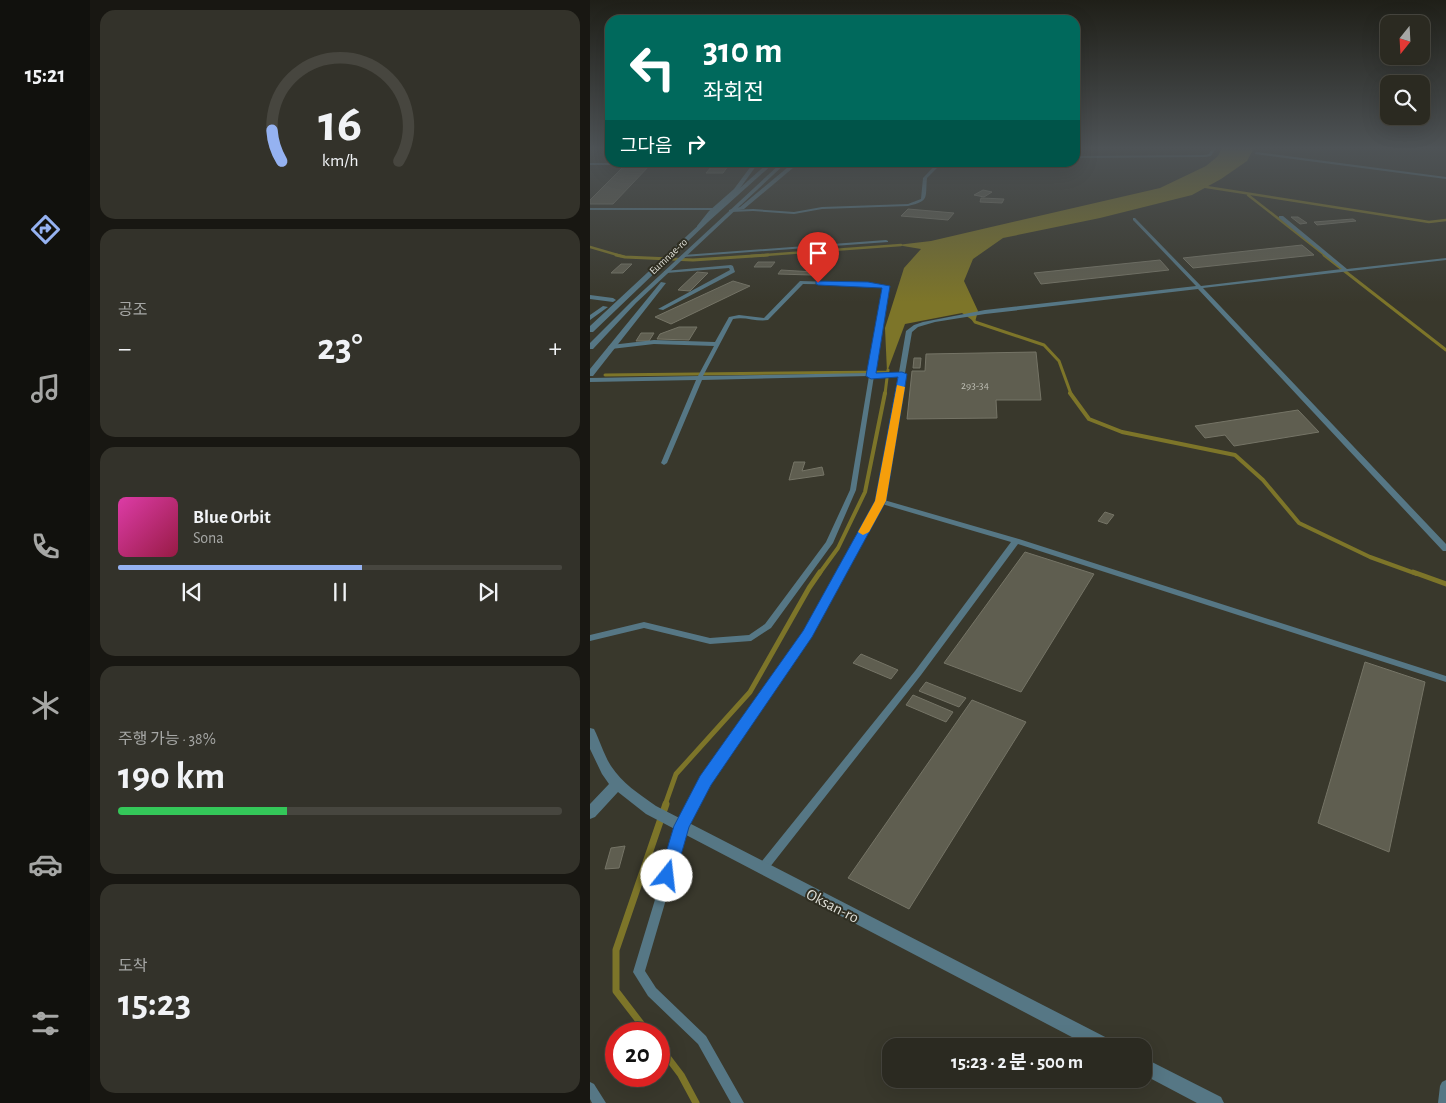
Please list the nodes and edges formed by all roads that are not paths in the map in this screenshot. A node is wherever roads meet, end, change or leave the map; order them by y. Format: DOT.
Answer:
graph roads {
  1 [pos="726,199"];
  2 [pos="731,199"];
  3 [pos="744,199"];
  4 [pos="752,199"];
  5 [pos="924,199"];
  6 [pos="590,209"];
  7 [pos="713,211"];
  8 [pos="732,211"];
  9 [pos="1281,217"];
  10 [pos="1135,219"];
  11 [pos="700,227"];
  12 [pos="886,241"];
  13 [pos="680,259"];
  14 [pos="1446,259"];
  15 [pos="1347,271"];
  16 [pos="666,272"];
  17 [pos="1199,288"];
  18 [pos="590,297"];
  19 [pos="613,300"];
  20 [pos="661,309"];
  21 [pos="590,318"];
  22 [pos="590,330"];
  23 [pos="718,344"];
  24 [pos="590,347"];
  25 [pos="611,347"];
  26 [pos="590,374"];
  27 [pos="902,374"];
  28 [pos="871,376"];
  29 [pos="700,378"];
  30 [pos="590,380"];
  31 [pos="664,463"];
  32 [pos="880,501"];
  33 [pos="1016,541"];
  34 [pos="1446,549"];
  35 [pos="590,638"];
  36 [pos="1446,679"];
  37 [pos="590,733"];
  38 [pos="616,785"];
  39 [pos="590,813"];
  40 [pos="682,826"];
  41 [pos="762,869"];
  42 [pos="1089,1038"];
  43 [pos="1152,1070"];
  44 [pos="1446,1086"];
  45 [pos="590,1088"];
  46 [pos="600,1103"];
  47 [pos="738,1103"];
  48 [pos="1215,1103"];
  49 [pos="1444,1103"];
  1 -- 7 [label="street"];
  2 -- 11 [label="street, Eumnae-ro"];
  3 -- 8 [label="street, Eumnae-ro"];
  4 -- 8 [label="street"];
  5 -- 8 [label="lane"];
  6 -- 7 [label="lane"];
  7 -- 11 [label="street"];
  8 -- 13 [label="street, Eumnae-ro"];
  9 -- 15 [label="lane"];
  10 -- 17 [label="lane"];
  11 -- 19 [label="street"];
  11 -- 22 [label="street, Eumnae-ro"];
  12 -- 13 [label="lane"];
  13 -- 16 [label="street, Eumnae-ro"];
  14 -- 15 [label="lane"];
  15 -- 17 [label="lane"];
  16 -- 20 [label="lane"];
  16 -- 24 [label="street, Eumnae-ro"];
  16 -- 25 [label="street"];
  17 -- 27 [label="lane"];
  17 -- 34 [label="lane"];
  18 -- 19 [label="lane"];
  19 -- 21 [label="street"];
  23 -- 25 [label="lane"];
  23 -- 28 [label="lane"];
  23 -- 29 [label="lane"];
  25 -- 26 [label="street"];
  27 -- 28 [label="lane"];
  27 -- 32 [label="lane"];
  28 -- 29 [label="lane"];
  28 -- 35 [label="lane"];
  29 -- 30 [label="lane"];
  29 -- 31 [label="lane"];
  32 -- 33 [label="lane"];
  32 -- 40 [label="lane"];
  33 -- 36 [label="lane"];
  33 -- 41 [label="lane"];
  37 -- 38 [label="street, Oksan-ro"];
  38 -- 39 [label="street"];
  38 -- 40 [label="street, Oksan-ro"];
  40 -- 41 [label="street, Oksan-ro"];
  40 -- 47 [label="lane"];
  41 -- 42 [label="street, Oksan-ro"];
  43 -- 48 [label="street"];
  44 -- 49 [label="lane"];
  45 -- 46 [label="lane"];
}
